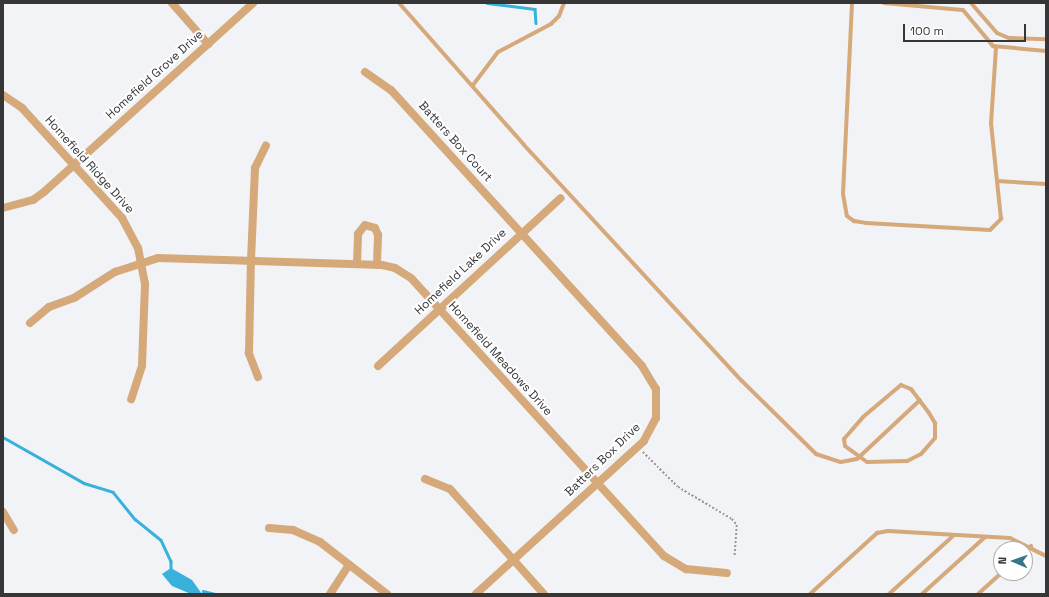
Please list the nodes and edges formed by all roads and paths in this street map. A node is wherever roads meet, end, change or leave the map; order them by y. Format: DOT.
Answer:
graph roads {
  1 [pos="172,3"];
  2 [pos="253,3"];
  3 [pos="399,3"];
  4 [pos="564,3"];
  5 [pos="852,3"];
  6 [pos="884,3"];
  7 [pos="971,3"];
  8 [pos="1046,39"];
  9 [pos="208,44"];
  10 [pos="996,48"];
  11 [pos="1046,51"];
  12 [pos="365,72"];
  13 [pos="473,85"];
  14 [pos="3,95"];
  15 [pos="266,144"];
  16 [pos="74,165"];
  17 [pos="997,181"];
  18 [pos="1046,184"];
  19 [pos="562,198"];
  20 [pos="3,208"];
  21 [pos="521,233"];
  22 [pos="250,260"];
  23 [pos="142,262"];
  24 [pos="357,264"];
  25 [pos="377,265"];
  26 [pos="438,309"];
  27 [pos="30,323"];
  28 [pos="378,366"];
  29 [pos="258,377"];
  30 [pos="131,399"];
  31 [pos="920,400"];
  32 [pos="637,446"];
  33 [pos="859,457"];
  34 [pos="425,479"];
  35 [pos="597,483"];
  36 [pos="3,512"];
  37 [pos="269,528"];
  38 [pos="14,530"];
  39 [pos="953,536"];
  40 [pos="986,537"];
  41 [pos="1018,541"];
  42 [pos="1033,547"];
  43 [pos="735,556"];
  44 [pos="1046,556"];
  45 [pos="513,559"];
  46 [pos="350,565"];
  47 [pos="727,574"];
  48 [pos="993,580"];
  49 [pos="330,594"];
  50 [pos="387,594"];
  51 [pos="476,594"];
  52 [pos="544,594"];
  53 [pos="810,594"];
  54 [pos="889,594"];
  55 [pos="922,594"];
  56 [pos="978,594"];
  1 -- 9 [label="street"];
  2 -- 9 [label="street, Homefield Grove Drive"];
  3 -- 13 [label="lane"];
  4 -- 13 [label="lane"];
  5 -- 17 [label="lane"];
  6 -- 10 [label="lane"];
  7 -- 8 [label="lane"];
  9 -- 16 [label="street, Homefield Grove Drive"];
  10 -- 11 [label="lane"];
  10 -- 17 [label="lane"];
  12 -- 21 [label="street, Batters Box Court"];
  13 -- 33 [label="lane"];
  14 -- 16 [label="street, Homefield Ridge Drive"];
  15 -- 22 [label="street"];
  16 -- 20 [label="street, Homefield Grove Drive"];
  16 -- 23 [label="street, Homefield Ridge Drive"];
  17 -- 18 [label="lane"];
  19 -- 21 [label="street, Homefield Lake Drive"];
  21 -- 26 [label="street, Homefield Lake Drive"];
  21 -- 32 [label="street, Batters Box Drive"];
  22 -- 23 [label="street, Homefield Meadows Drive"];
  22 -- 24 [label="street, Homefield Meadows Drive"];
  22 -- 29 [label="street"];
  23 -- 27 [label="street, Homefield Meadows Drive"];
  23 -- 30 [label="street, Homefield Ridge Drive"];
  24 -- 25 [label="street, Homefield Meadows Drive"];
  24 -- 25 [label="street"];
  25 -- 26 [label="street, Homefield Meadows Drive"];
  26 -- 28 [label="street, Homefield Lake Drive"];
  26 -- 35 [label="street, Homefield Meadows Drive"];
  31 -- 33 [label="lane"];
  31 -- 33 [label="lane"];
  31 -- 33 [label="lane"];
  32 -- 35 [label="street, Batters Box Drive"];
  32 -- 43 [label="path"];
  34 -- 45 [label="street"];
  35 -- 45 [label="street, Batters Box Drive"];
  35 -- 47 [label="street, Homefield Meadows Drive"];
  36 -- 38 [label="street"];
  37 -- 46 [label="street"];
  39 -- 40 [label="lane"];
  39 -- 53 [label="lane"];
  39 -- 54 [label="lane"];
  40 -- 41 [label="lane"];
  40 -- 55 [label="lane"];
  42 -- 44 [label="lane"];
  45 -- 51 [label="street, Batters Box Drive"];
  45 -- 52 [label="street"];
  46 -- 49 [label="street"];
  46 -- 50 [label="street"];
  48 -- 56 [label="lane"];
}
